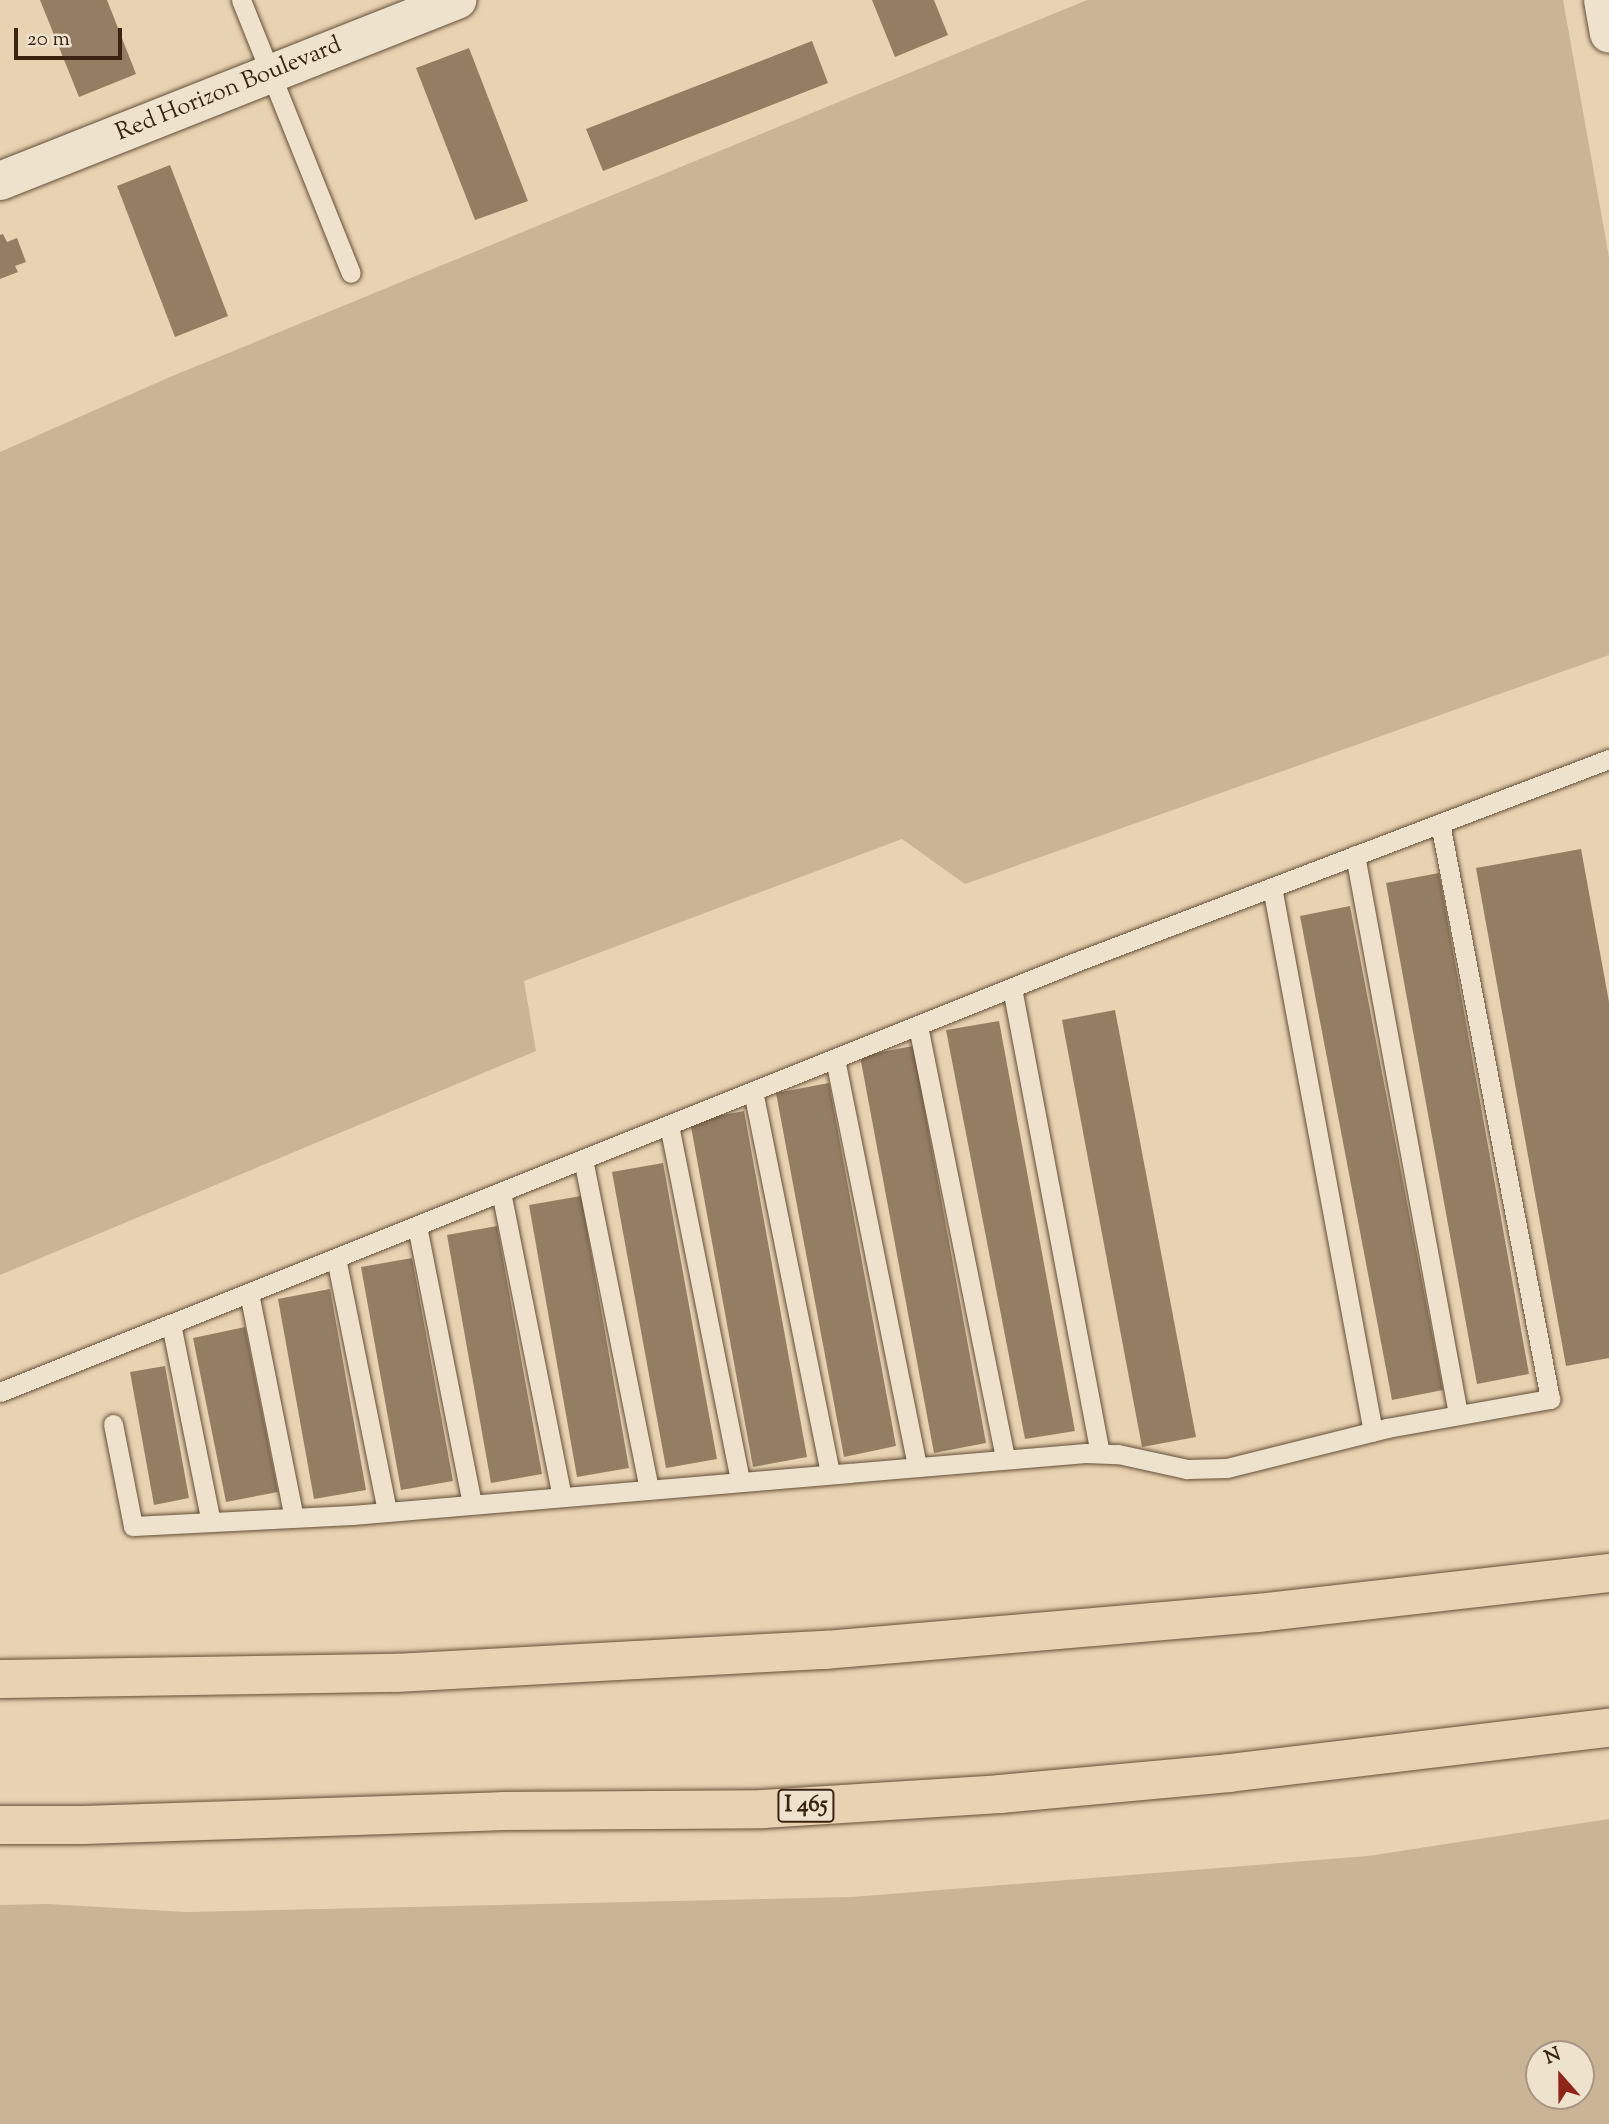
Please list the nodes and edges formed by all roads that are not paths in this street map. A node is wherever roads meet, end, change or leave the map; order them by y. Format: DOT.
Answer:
graph roads {
  1 [pos="241,0"];
  2 [pos="457,0"];
  3 [pos="1603,0"];
  4 [pos="1609,33"];
  5 [pos="271,74"];
  6 [pos="0,181"];
  7 [pos="351,273"];
  8 [pos="1609,760"];
  9 [pos="1440,823"];
  10 [pos="1355,855"];
  11 [pos="1272,887"];
  12 [pos="1012,988"];
  13 [pos="918,1026"];
  14 [pos="835,1059"];
  15 [pos="753,1091"];
  16 [pos="669,1125"];
  17 [pos="583,1159"];
  18 [pos="501,1192"];
  19 [pos="416,1226"];
  20 [pos="335,1258"];
  21 [pos="249,1293"];
  22 [pos="171,1324"];
  23 [pos="0,1392"];
  24 [pos="1458,1414"];
  25 [pos="113,1424"];
  26 [pos="1373,1432"];
  27 [pos="1100,1453"];
  28 [pos="1005,1459"];
  29 [pos="917,1466"];
  30 [pos="830,1474"];
  31 [pos="740,1481"];
  32 [pos="649,1489"];
  33 [pos="562,1496"];
  34 [pos="472,1504"];
  35 [pos="387,1512"];
  36 [pos="294,1518"];
  37 [pos="211,1522"];
  38 [pos="1609,1573"];
  39 [pos="0,1678"];
  40 [pos="1609,1728"];
  41 [pos="0,1825"];
  1 -- 5 [label="lane"];
  2 -- 5 [label="street, Red Horizon Boulevard"];
  3 -- 4 [label="street"];
  5 -- 6 [label="street, Red Horizon Boulevard"];
  5 -- 7 [label="lane"];
  8 -- 9 [label="lane"];
  9 -- 10 [label="lane"];
  9 -- 24 [label="lane"];
  10 -- 11 [label="lane"];
  10 -- 24 [label="lane"];
  11 -- 12 [label="lane"];
  11 -- 26 [label="lane"];
  12 -- 13 [label="lane"];
  12 -- 27 [label="lane"];
  13 -- 14 [label="lane"];
  13 -- 28 [label="lane"];
  14 -- 15 [label="lane"];
  14 -- 29 [label="lane"];
  15 -- 16 [label="lane"];
  15 -- 30 [label="lane"];
  16 -- 17 [label="lane"];
  16 -- 31 [label="lane"];
  17 -- 18 [label="lane"];
  17 -- 32 [label="lane"];
  18 -- 19 [label="lane"];
  18 -- 33 [label="lane"];
  19 -- 20 [label="lane"];
  19 -- 34 [label="lane"];
  20 -- 21 [label="lane"];
  20 -- 35 [label="lane"];
  21 -- 22 [label="lane"];
  21 -- 36 [label="lane"];
  22 -- 23 [label="lane"];
  22 -- 37 [label="lane"];
  24 -- 26 [label="lane"];
  25 -- 37 [label="lane"];
  26 -- 27 [label="lane"];
  27 -- 28 [label="lane"];
  28 -- 29 [label="lane"];
  29 -- 30 [label="lane"];
  30 -- 31 [label="lane"];
  31 -- 32 [label="lane"];
  32 -- 33 [label="lane"];
  33 -- 34 [label="lane"];
  34 -- 35 [label="lane"];
  35 -- 36 [label="lane"];
  36 -- 37 [label="lane"];
  38 -- 39 [label="highway"];
  40 -- 41 [label="highway, I 465"];
}
